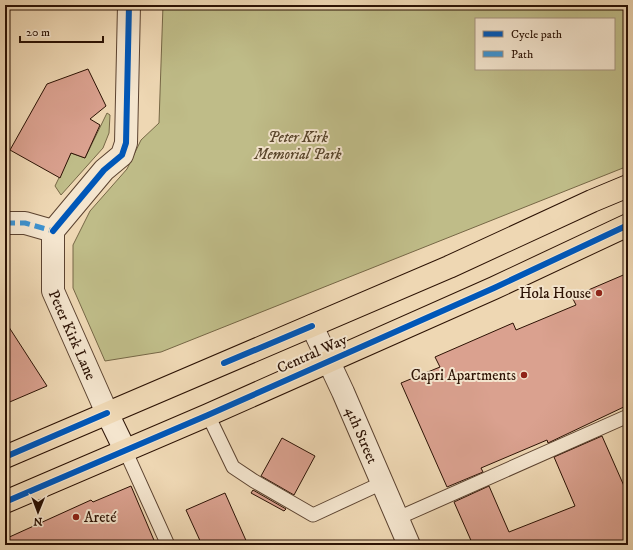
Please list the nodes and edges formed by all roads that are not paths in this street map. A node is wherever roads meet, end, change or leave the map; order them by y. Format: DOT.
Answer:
graph roads {
  1 [pos="124,5"];
  2 [pos="628,186"];
  3 [pos="5,224"];
  4 [pos="628,225"];
  5 [pos="54,231"];
  6 [pos="312,326"];
  7 [pos="329,361"];
  8 [pos="107,413"];
  9 [pos="208,416"];
  10 [pos="628,416"];
  11 [pos="125,450"];
  12 [pos="5,457"];
  13 [pos="382,483"];
  14 [pos="5,502"];
  15 [pos="398,518"];
  16 [pos="168,545"];
  17 [pos="409,545"];
  1 -- 5 [label="street"];
  2 -- 6 [label="main road, Central Way"];
  3 -- 5 [label="street"];
  4 -- 7 [label="main road, Central Way"];
  5 -- 8 [label="street, Peter Kirk Lane"];
  6 -- 7 [label="street, 4th Street"];
  6 -- 8 [label="main road, Central Way"];
  7 -- 9 [label="main road, Central Way"];
  7 -- 13 [label="street, 4th Street"];
  8 -- 11 [label="street"];
  8 -- 12 [label="main road, Central Way"];
  9 -- 11 [label="main road, Central Way"];
  9 -- 13 [label="lane"];
  10 -- 15 [label="lane"];
  11 -- 14 [label="main road, Central Way"];
  11 -- 16 [label="lane"];
  13 -- 15 [label="street, 4th Street"];
  15 -- 17 [label="street, 4th Street"];
}
